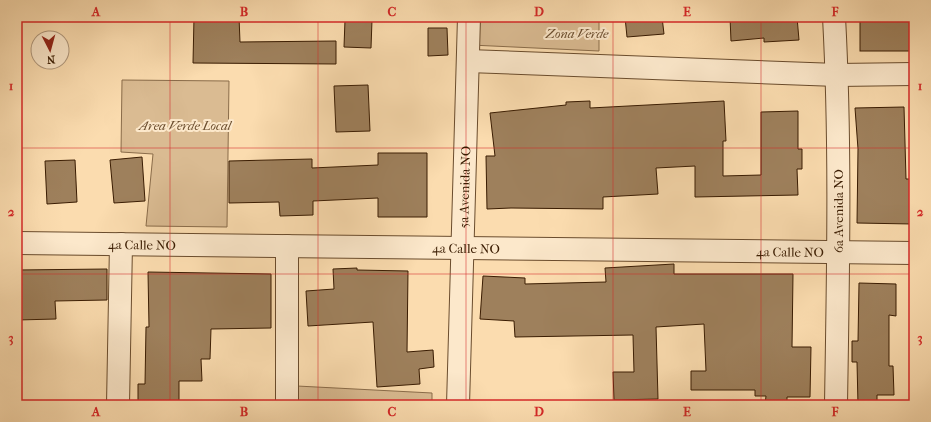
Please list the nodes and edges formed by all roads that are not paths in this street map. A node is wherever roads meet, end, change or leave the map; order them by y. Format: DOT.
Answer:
graph roads {
  1 [pos="469,17"];
  2 [pos="834,17"];
  3 [pos="468,61"];
  4 [pos="914,74"];
  5 [pos="838,75"];
  6 [pos="17,243"];
  7 [pos="121,244"];
  8 [pos="287,246"];
  9 [pos="462,248"];
  10 [pos="839,252"];
  11 [pos="914,253"];
  12 [pos="118,405"];
  13 [pos="287,405"];
  14 [pos="458,405"];
  15 [pos="836,405"];
  1 -- 3 [label="street, 5a Avenida NO"];
  2 -- 5 [label="street, 6a Avenida NO"];
  3 -- 5 [label="street"];
  3 -- 9 [label="street, 5a Avenida NO"];
  4 -- 5 [label="street"];
  5 -- 10 [label="street, 6a Avenida NO"];
  6 -- 7 [label="street, 4a Calle NO"];
  7 -- 8 [label="street, 4a Calle NO"];
  7 -- 12 [label="street"];
  8 -- 9 [label="street, 4a Calle NO"];
  8 -- 13 [label="street"];
  9 -- 10 [label="street, 4a Calle NO"];
  9 -- 14 [label="street, 5a Avenida NO"];
  10 -- 11 [label="street, 4a Calle NO"];
  10 -- 15 [label="street, 6a Avenida NO"];
}
